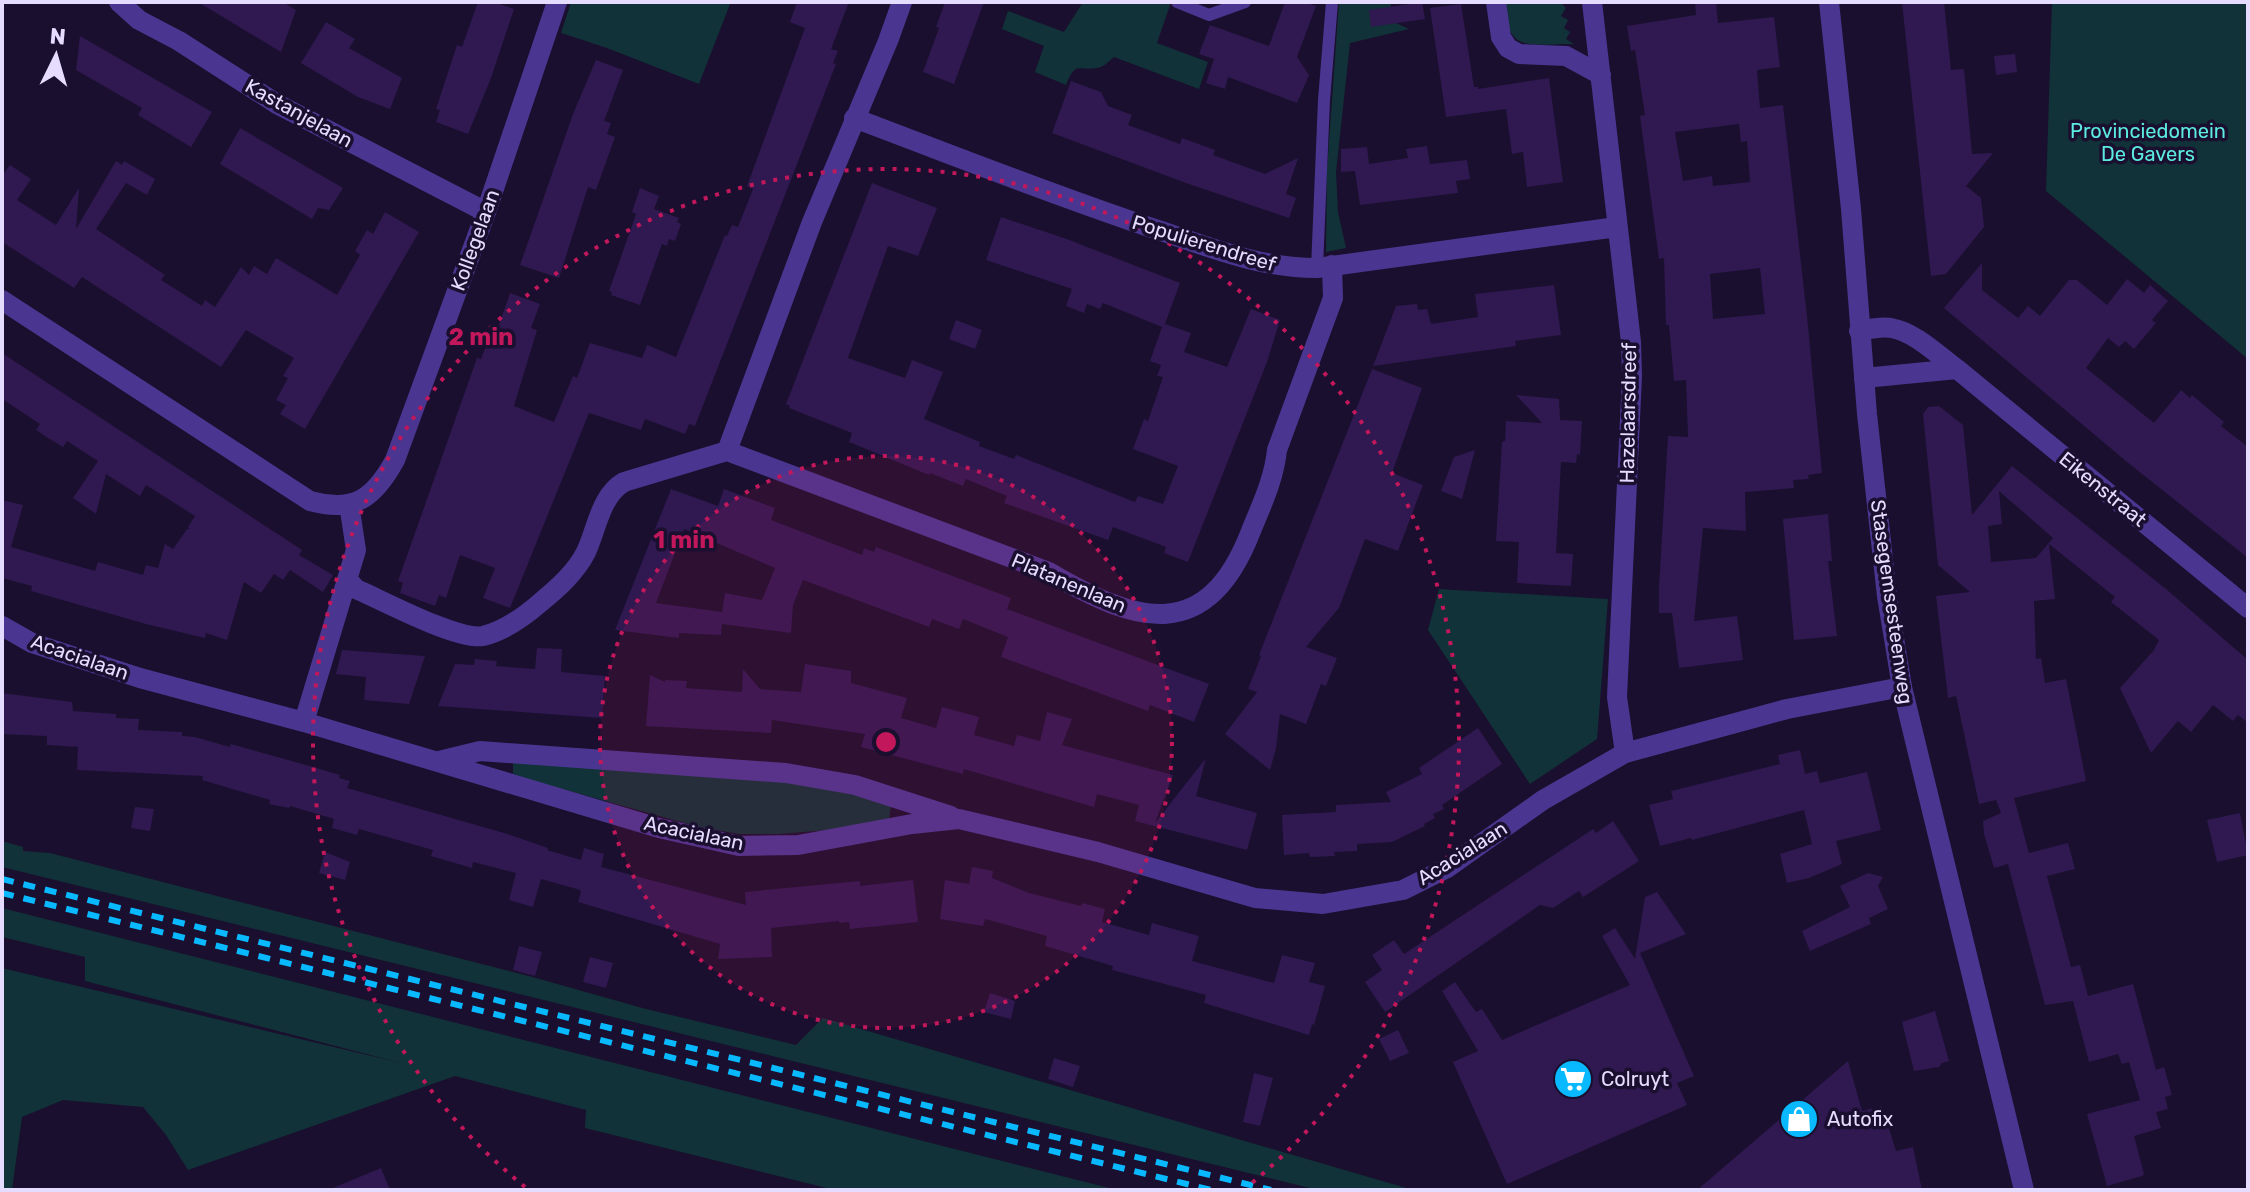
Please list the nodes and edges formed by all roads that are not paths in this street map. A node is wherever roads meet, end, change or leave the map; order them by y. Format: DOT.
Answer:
graph roads {
  1 [pos="119,2"];
  2 [pos="557,2"];
  3 [pos="902,2"];
  4 [pos="1177,2"];
  5 [pos="1245,2"];
  6 [pos="1332,2"];
  7 [pos="1496,2"];
  8 [pos="1592,2"];
  9 [pos="1829,2"];
  10 [pos="1601,75"];
  11 [pos="854,118"];
  12 [pos="486,212"];
  13 [pos="1617,227"];
  14 [pos="1325,266"];
  15 [pos="2,300"];
  16 [pos="1859,331"];
  17 [pos="1957,369"];
  18 [pos="1864,378"];
  19 [pos="727,451"];
  20 [pos="349,504"];
  21 [pos="348,580"];
  22 [pos="2248,608"];
  23 [pos="2,626"];
  24 [pos="1902,687"];
  25 [pos="304,722"];
  26 [pos="1625,753"];
  27 [pos="437,762"];
  28 [pos="959,819"];
  29 [pos="2024,1190"];
  1 -- 12 [label="street, Kastanjelaan"];
  2 -- 12 [label="street, Kollegelaan"];
  3 -- 11 [label="street"];
  4 -- 5 [label="lane"];
  6 -- 14 [label="lane"];
  7 -- 10 [label="street"];
  8 -- 10 [label="street, Hazelaarsdreef"];
  9 -- 16 [label="street, Stasegemsesteenweg"];
  10 -- 13 [label="street, Hazelaarsdreef"];
  11 -- 14 [label="street, Populierendreef"];
  11 -- 19 [label="street"];
  12 -- 20 [label="street, Kollegelaan"];
  13 -- 14 [label="street, Populierendreef"];
  13 -- 26 [label="street, Hazelaarsdreef"];
  14 -- 19 [label="street, Platanenlaan"];
  15 -- 20 [label="street"];
  16 -- 17 [label="street, Eikenstraat"];
  16 -- 18 [label="street, Stasegemsesteenweg"];
  17 -- 18 [label="street"];
  17 -- 22 [label="street, Eikenstraat"];
  18 -- 24 [label="street, Stasegemsesteenweg"];
  19 -- 21 [label="street"];
  20 -- 21 [label="street"];
  21 -- 25 [label="street"];
  23 -- 25 [label="street, Acacialaan"];
  24 -- 26 [label="street, Acacialaan"];
  24 -- 29 [label="street, Stasegemsesteenweg"];
  25 -- 27 [label="street, Acacialaan"];
  26 -- 28 [label="street, Acacialaan"];
  27 -- 28 [label="street, Acacialaan"];
  27 -- 28 [label="street, Acacialaan"];
}
